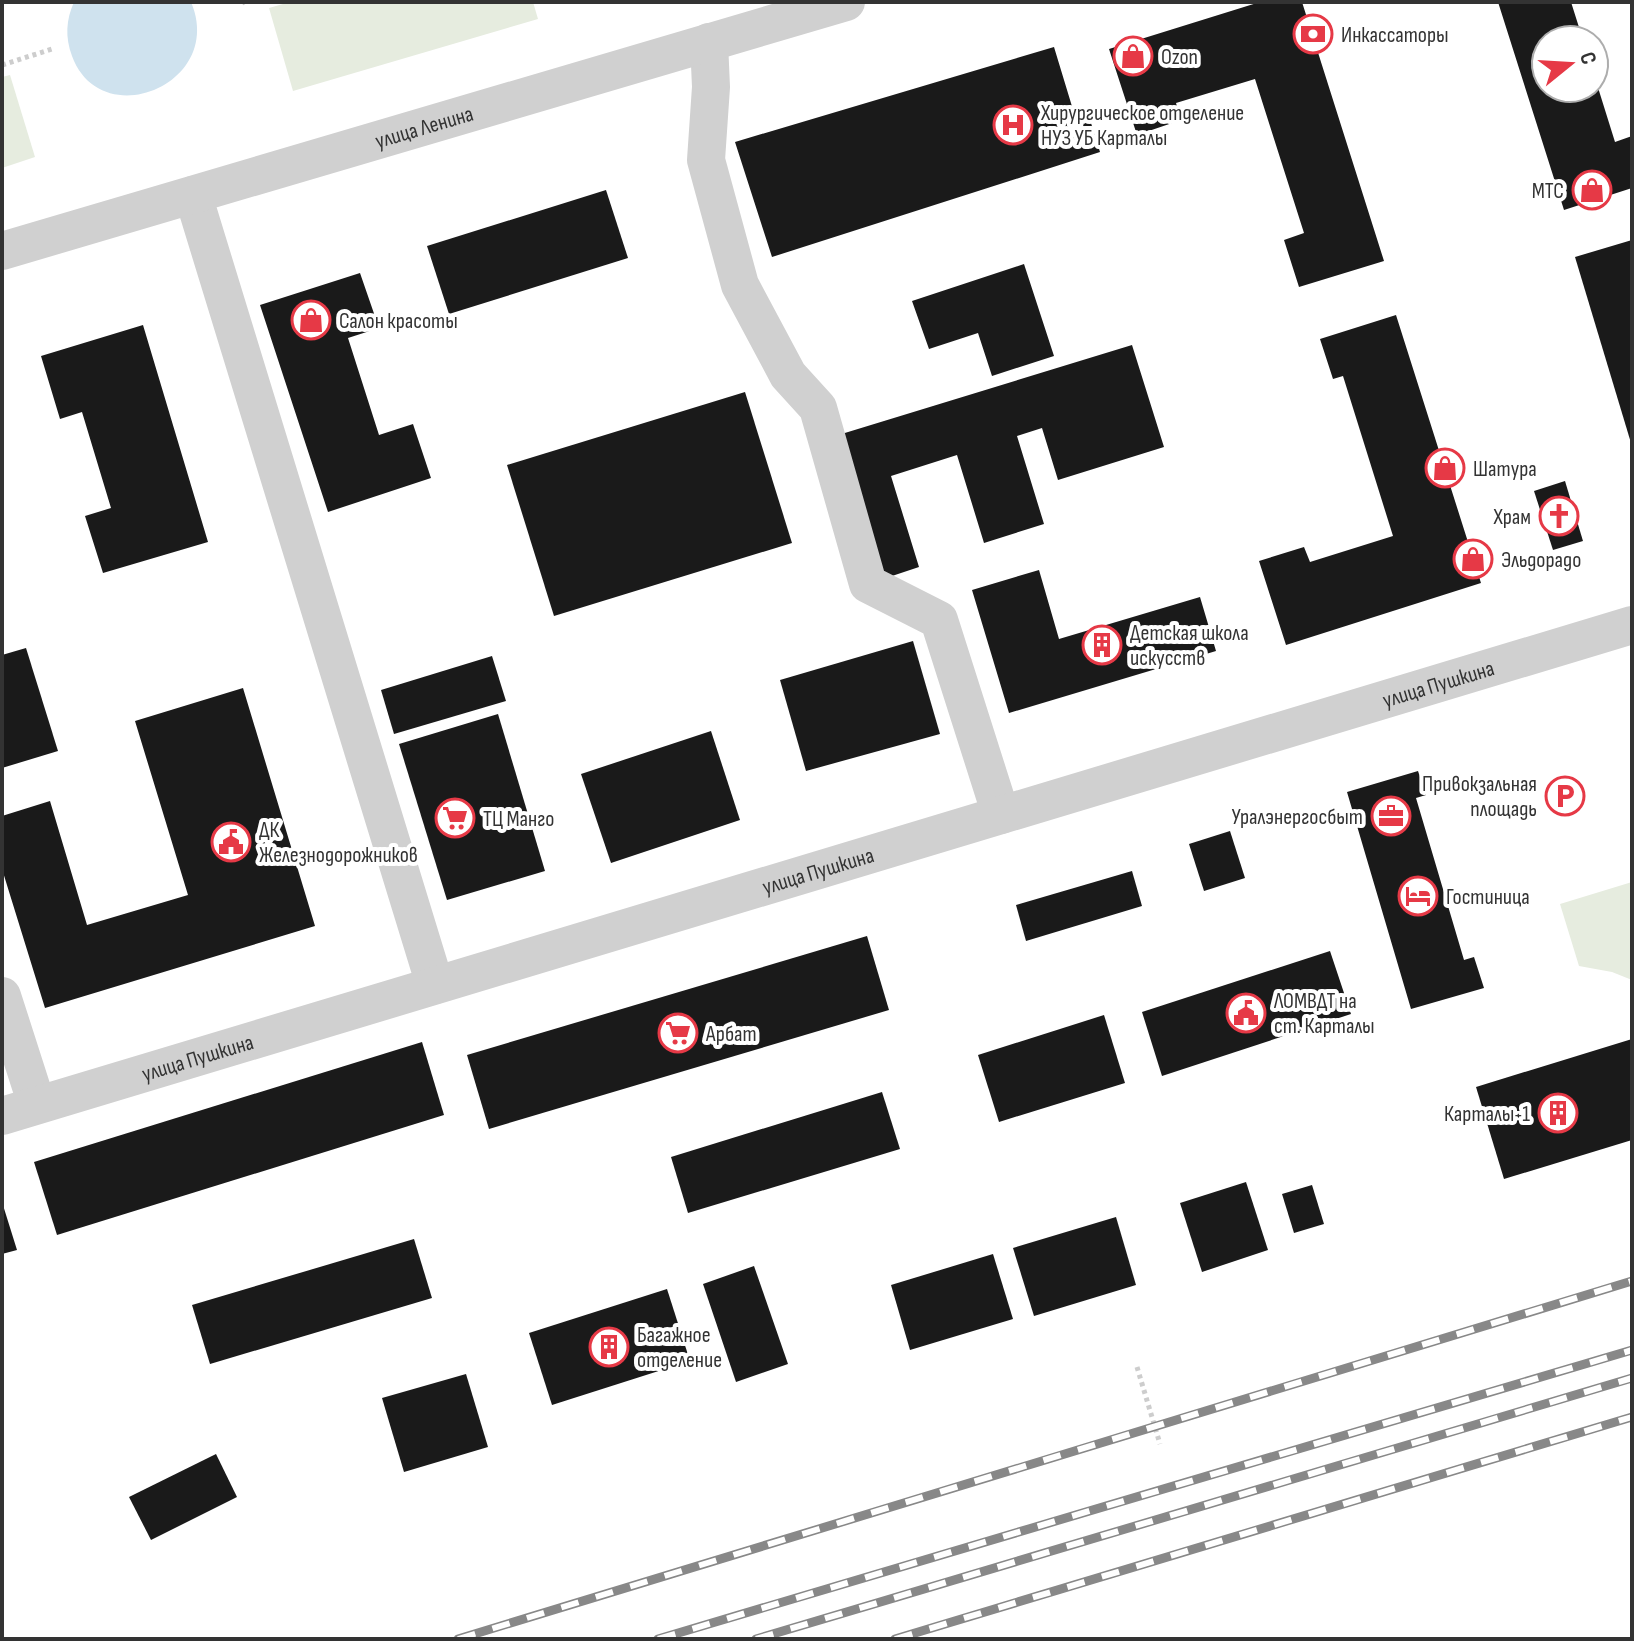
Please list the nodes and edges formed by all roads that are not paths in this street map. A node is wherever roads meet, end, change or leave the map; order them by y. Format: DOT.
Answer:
graph roads {
  1 [pos="846,2"];
  2 [pos="709,42"];
  3 [pos="193,195"];
  4 [pos="2,251"];
  5 [pos="1632,625"];
  6 [pos="1001,815"];
  7 [pos="435,985"];
  8 [pos="2,996"];
  9 [pos="19,1111"];
  1 -- 2 [label="street, улица Ленина"];
  2 -- 3 [label="street, улица Ленина"];
  2 -- 6 [label="street"];
  3 -- 4 [label="street, улица Ленина"];
  3 -- 7 [label="street"];
  5 -- 6 [label="street, улица Пушкина"];
  6 -- 7 [label="street, улица Пушкина"];
  7 -- 9 [label="street, улица Пушкина"];
  8 -- 9 [label="street"];
}
